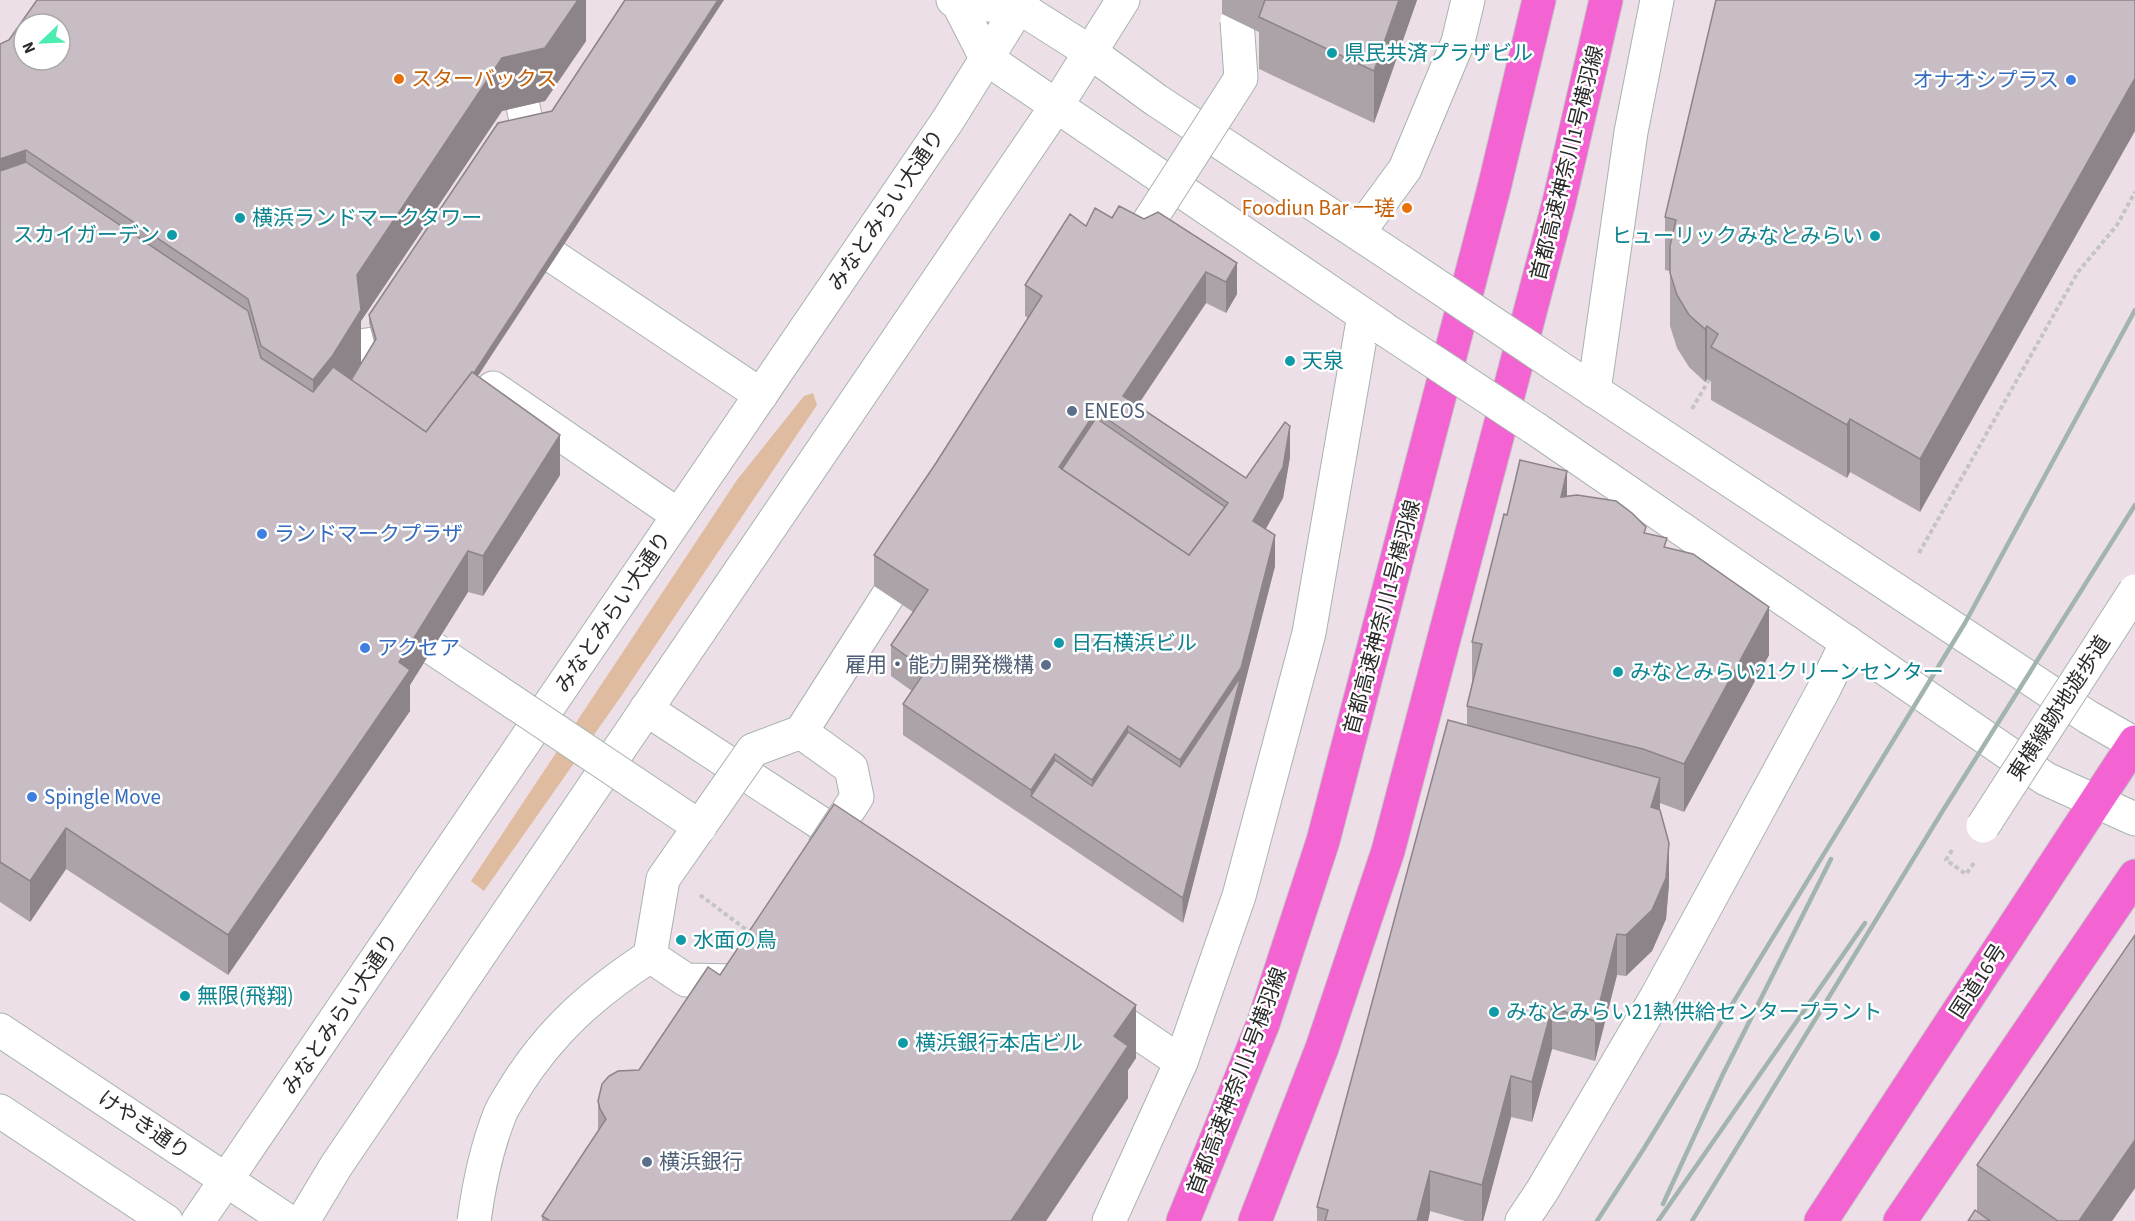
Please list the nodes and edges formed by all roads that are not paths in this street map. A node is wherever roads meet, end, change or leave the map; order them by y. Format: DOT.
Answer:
graph roads {
  1 [pos="1123,0"];
  2 [pos="1468,0"];
  3 [pos="1539,0"];
  4 [pos="1606,0"];
  5 [pos="1657,0"];
  6 [pos="956,2"];
  7 [pos="1021,3"];
  8 [pos="1244,11"];
  9 [pos="1090,52"];
  10 [pos="986,58"];
  11 [pos="1056,105"];
  12 [pos="523,106"];
  13 [pos="1358,233"];
  14 [pos="497,264"];
  15 [pos="1110,269"];
  16 [pos="507,296"];
  17 [pos="1374,322"];
  18 [pos="359,346"];
  19 [pos="442,346"];
  20 [pos="470,372"];
  21 [pos="1594,390"];
  22 [pos="760,395"];
  23 [pos="678,515"];
  24 [pos="930,531"];
  25 [pos="2135,591"];
  26 [pos="1847,642"];
  27 [pos="434,649"];
  28 [pos="646,709"];
  29 [pos="801,732"];
  30 [pos="2135,743"];
  31 [pos="2096,800"];
  32 [pos="2135,819"];
  33 [pos="700,828"];
  34 [pos="1989,829"];
  35 [pos="885,866"];
  36 [pos="806,874"];
  37 [pos="2135,876"];
  38 [pos="762,941"];
  39 [pos="650,956"];
  40 [pos="1072,989"];
  41 [pos="0,1030"];
  42 [pos="1181,1062"];
  43 [pos="0,1111"];
  44 [pos="225,1179"];
  45 [pos="166,1221"];
  46 [pos="198,1221"];
  47 [pos="288,1221"];
  48 [pos="303,1221"];
  49 [pos="474,1221"];
  50 [pos="1109,1221"];
  51 [pos="1183,1221"];
  52 [pos="1255,1221"];
  53 [pos="1522,1221"];
  54 [pos="1821,1221"];
  55 [pos="1900,1221"];
  1 -- 9 [label="street"];
  2 -- 13 [label="street"];
  3 -- 51 [label="highway, 首都高速神奈川1号横羽線"];
  4 -- 52 [label="highway, 首都高速神奈川1号横羽線"];
  5 -- 21 [label="street"];
  6 -- 7 [label="street"];
  6 -- 10 [label="street"];
  7 -- 9 [label="street"];
  7 -- 10 [label="street, みなとみらい大通り"];
  8 -- 15 [label="street, bridge"];
  9 -- 11 [label="street"];
  9 -- 13 [label="street"];
  10 -- 11 [label="street"];
  10 -- 22 [label="street, みなとみらい大通り"];
  11 -- 17 [label="street"];
  11 -- 28 [label="street"];
  12 -- 14 [label="street"];
  13 -- 21 [label="street, bridge"];
  16 -- 22 [label="street"];
  17 -- 26 [label="street, bridge"];
  17 -- 42 [label="street"];
  18 -- 19 [label="street"];
  20 -- 23 [label="street"];
  21 -- 30 [label="street"];
  22 -- 23 [label="street, みなとみらい大通り"];
  23 -- 44 [label="street, みなとみらい大通り"];
  24 -- 29 [label="street, bridge"];
  25 -- 34 [label="street, 東横線跡地遊歩道, bridge"];
  26 -- 31 [label="street"];
  26 -- 53 [label="street"];
  27 -- 33 [label="street, bridge"];
  28 -- 35 [label="street"];
  28 -- 48 [label="street"];
  29 -- 33 [label="street, bridge"];
  29 -- 36 [label="street, bridge"];
  30 -- 31 [label="highway, 国道16号"];
  31 -- 32 [label="street"];
  31 -- 54 [label="highway, 国道16号"];
  33 -- 39 [label="street, bridge"];
  37 -- 55 [label="highway"];
  38 -- 39 [label="street, bridge"];
  39 -- 49 [label="street, bridge"];
  40 -- 42 [label="street"];
  41 -- 44 [label="street, けやき通り"];
  42 -- 50 [label="street"];
  43 -- 45 [label="street"];
  44 -- 46 [label="street, みなとみらい大通り"];
  44 -- 47 [label="street, けやき通り"];
}
